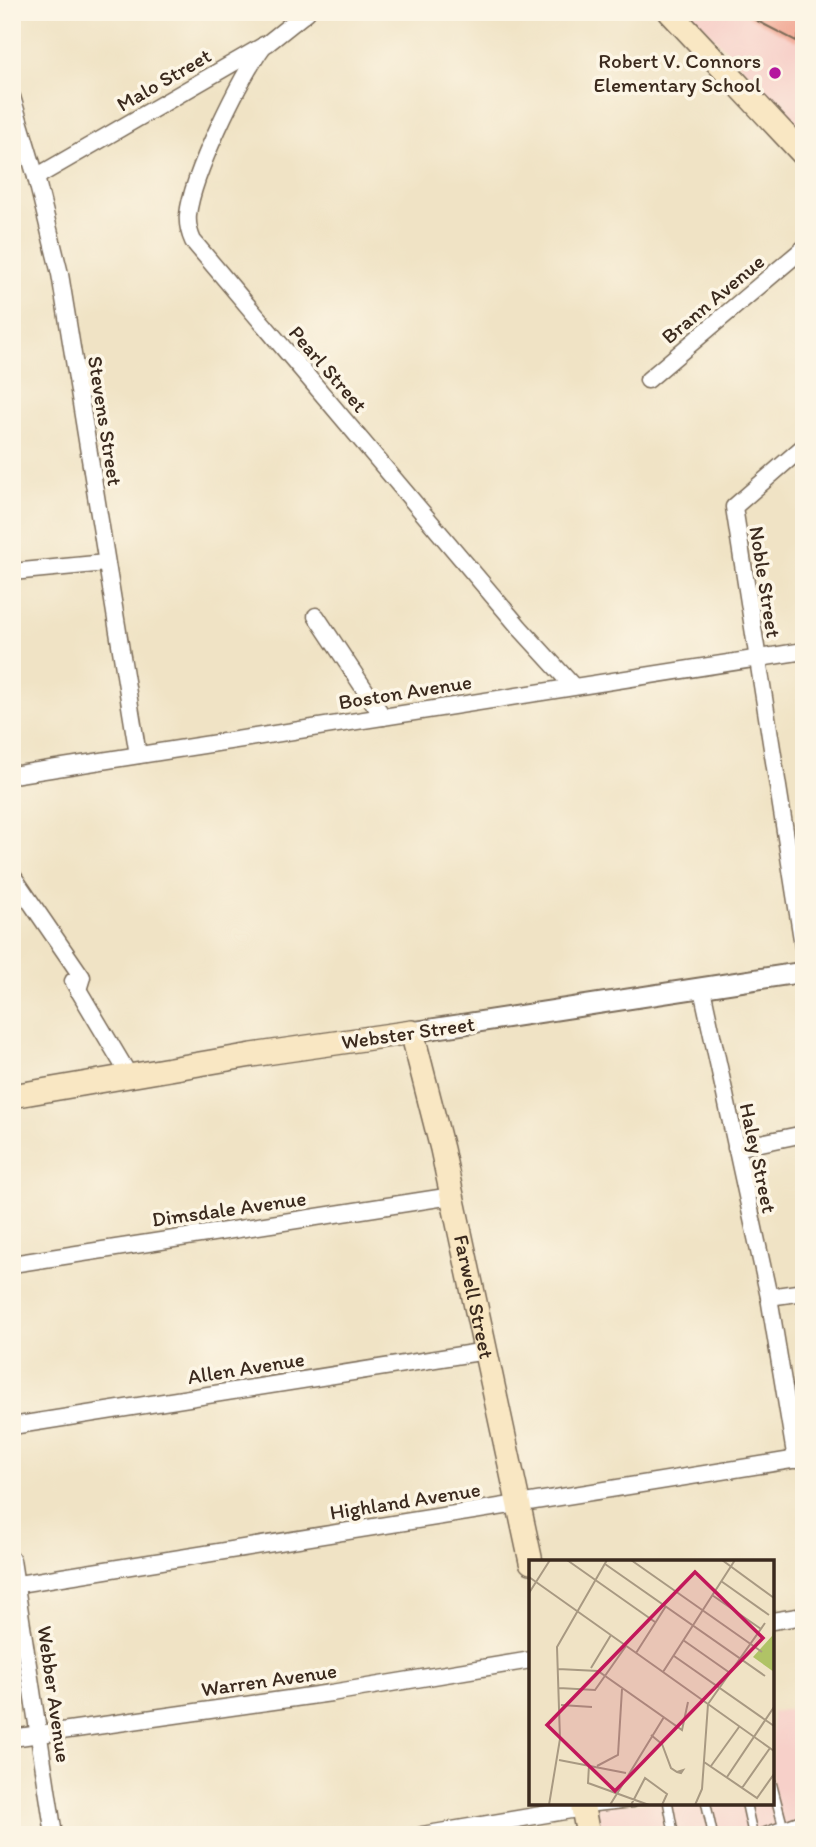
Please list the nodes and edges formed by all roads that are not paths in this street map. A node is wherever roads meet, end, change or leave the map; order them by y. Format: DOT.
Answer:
graph roads {
  1 [pos="307,12"];
  2 [pos="670,12"];
  3 [pos="264,45"];
  4 [pos="12,97"];
  5 [pos="804,155"];
  6 [pos="36,177"];
  7 [pos="804,248"];
  8 [pos="648,380"];
  9 [pos="804,446"];
  10 [pos="106,564"];
  11 [pos="12,572"];
  12 [pos="316,616"];
  13 [pos="804,651"];
  14 [pos="756,659"];
  15 [pos="573,686"];
  16 [pos="383,717"];
  17 [pos="138,755"];
  18 [pos="12,775"];
  19 [pos="12,875"];
  20 [pos="804,952"];
  21 [pos="65,969"];
  22 [pos="804,972"];
  23 [pos="702,989"];
  24 [pos="78,990"];
  25 [pos="412,1032"];
  26 [pos="129,1075"];
  27 [pos="12,1096"];
  28 [pos="804,1134"];
  29 [pos="736,1148"];
  30 [pos="452,1196"];
  31 [pos="12,1264"];
  32 [pos="804,1292"];
  33 [pos="769,1297"];
  34 [pos="486,1351"];
  35 [pos="12,1426"];
  36 [pos="800,1459"];
  37 [pos="519,1504"];
  38 [pos="12,1560"];
  39 [pos="531,1560"];
  40 [pos="15,1584"];
  41 [pos="804,1616"];
  42 [pos="774,1621"];
  43 [pos="529,1660"];
  44 [pos="40,1734"];
  45 [pos="12,1738"];
  46 [pos="774,1792"];
  47 [pos="668,1805"];
  48 [pos="706,1805"];
  49 [pos="747,1805"];
  50 [pos="583,1806"];
  51 [pos="804,1818"];
  52 [pos="783,1826"];
  53 [pos="54,1835"];
  54 [pos="422,1835"];
  55 [pos="588,1835"];
  56 [pos="674,1835"];
  57 [pos="713,1835"];
  58 [pos="755,1835"];
  1 -- 3 [label="street, Malo Street"];
  2 -- 5 [label="main road"];
  3 -- 6 [label="street, Malo Street"];
  3 -- 15 [label="street, Pearl Street"];
  4 -- 6 [label="street, Stevens Street"];
  6 -- 10 [label="street, Stevens Street"];
  7 -- 8 [label="street, Brann Avenue"];
  9 -- 14 [label="street, Noble Street"];
  10 -- 11 [label="street"];
  10 -- 17 [label="street, Stevens Street"];
  12 -- 16 [label="street"];
  13 -- 14 [label="street, Boston Avenue"];
  14 -- 15 [label="street, Boston Avenue"];
  14 -- 20 [label="street, Noble Street"];
  15 -- 16 [label="street, Boston Avenue"];
  16 -- 17 [label="street, Boston Avenue"];
  17 -- 18 [label="street, Boston Avenue"];
  19 -- 24 [label="street"];
  21 -- 24 [label="street"];
  22 -- 23 [label="street, Webster Street"];
  23 -- 25 [label="street, Webster Street"];
  23 -- 29 [label="street, Haley Street"];
  24 -- 26 [label="street"];
  25 -- 26 [label="main road, Webster Street"];
  25 -- 30 [label="main road, Farwell Street"];
  26 -- 27 [label="main road, Webster Street"];
  28 -- 29 [label="street"];
  29 -- 33 [label="street, Haley Street"];
  30 -- 31 [label="street, Dimsdale Avenue"];
  30 -- 34 [label="main road, Farwell Street"];
  32 -- 33 [label="street"];
  33 -- 36 [label="street, Haley Street"];
  34 -- 35 [label="street, Allen Avenue"];
  34 -- 37 [label="main road, Farwell Street"];
  36 -- 37 [label="street, Highland Avenue"];
  37 -- 39 [label="main road, Farwell Street"];
  37 -- 40 [label="street, Highland Avenue"];
  38 -- 40 [label="street, Webber Avenue"];
  40 -- 44 [label="street, Webber Avenue"];
  41 -- 42 [label="street"];
  43 -- 44 [label="street, Warren Avenue"];
  44 -- 45 [label="street, Warren Avenue"];
  44 -- 53 [label="street, Webber Avenue"];
  46 -- 52 [label="lane"];
  47 -- 56 [label="lane"];
  48 -- 57 [label="lane"];
  49 -- 58 [label="lane"];
  50 -- 54 [label="street"];
  50 -- 55 [label="main road"];
  51 -- 52 [label="lane"];
  52 -- 58 [label="lane"];
}
